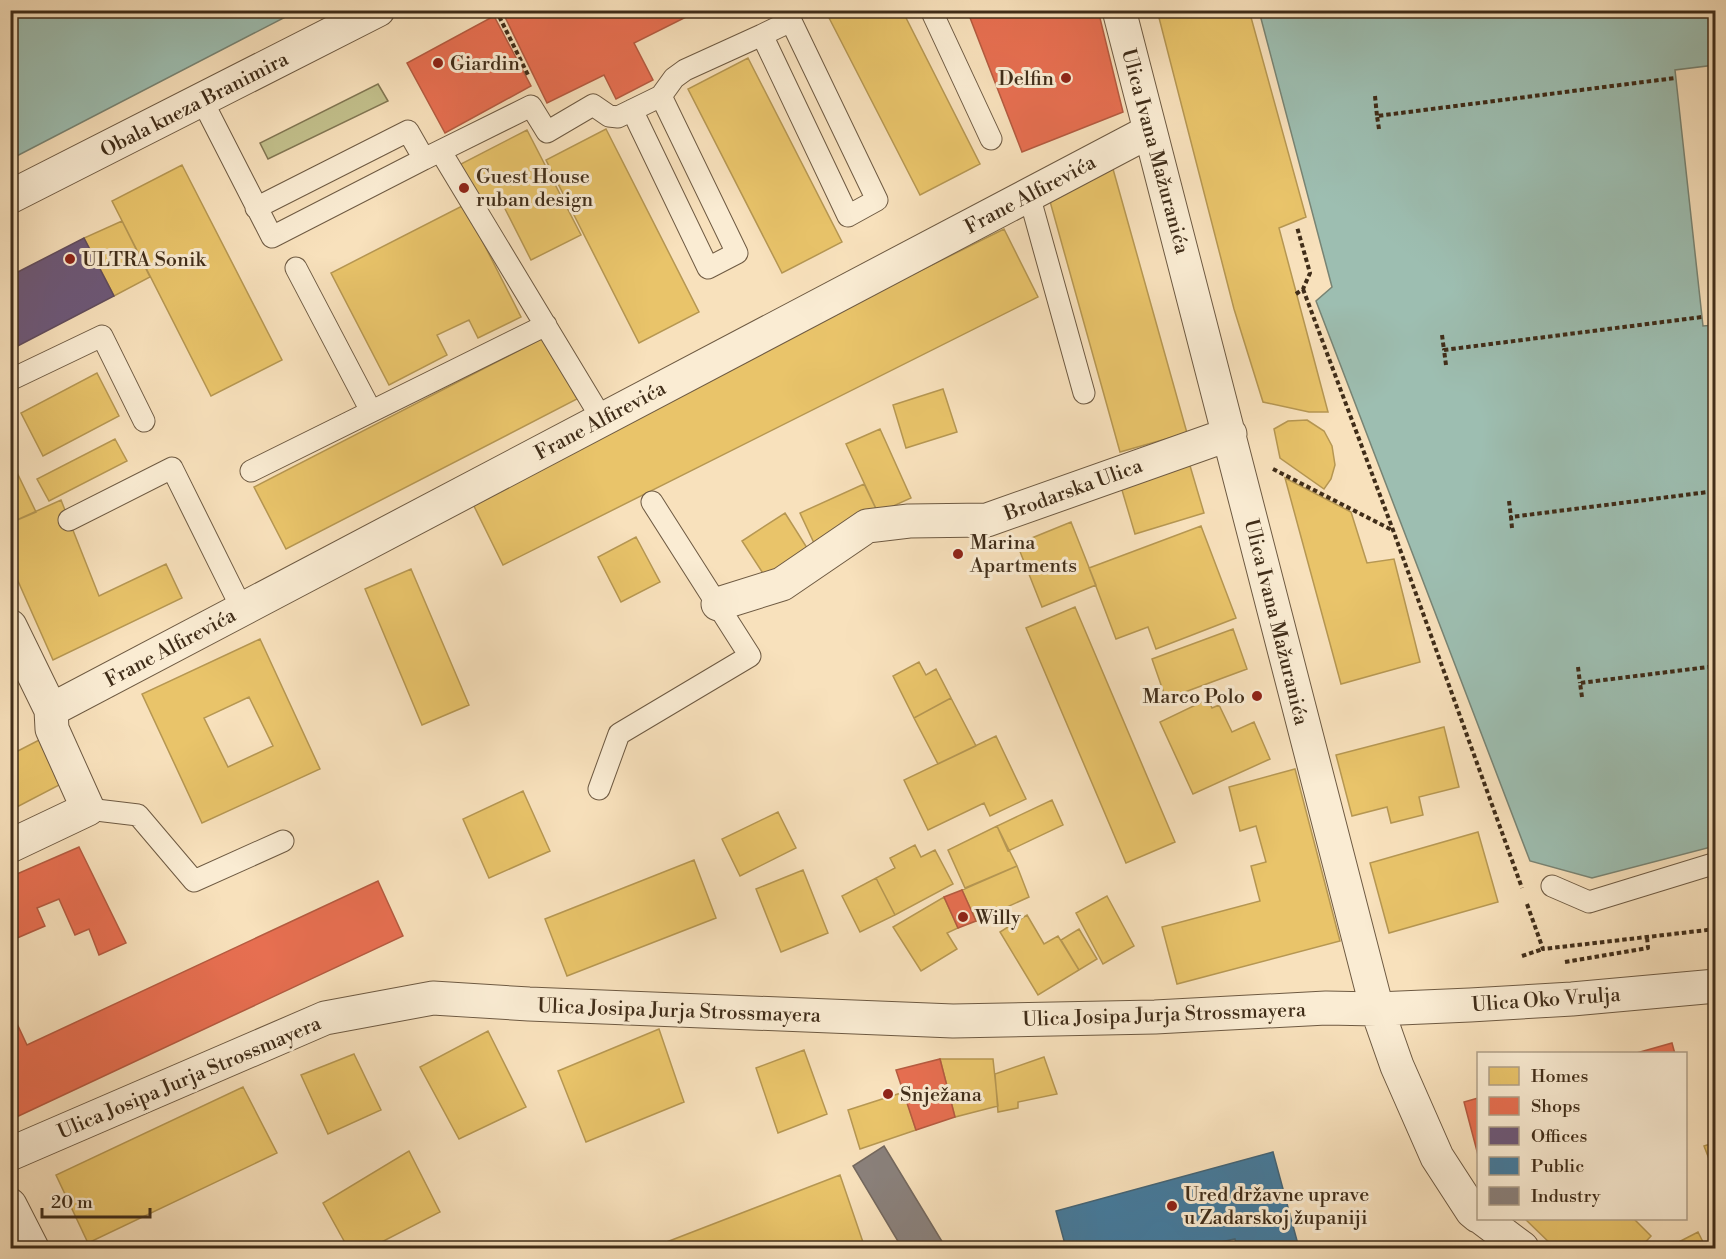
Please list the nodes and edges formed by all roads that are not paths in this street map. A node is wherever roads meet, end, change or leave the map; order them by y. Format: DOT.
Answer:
graph roads {
  1 [pos="378,10"];
  2 [pos="931,10"];
  3 [pos="1119,10"];
  4 [pos="795,16"];
  5 [pos="762,35"];
  6 [pos="661,96"];
  7 [pos="201,101"];
  8 [pos="632,110"];
  9 [pos="1150,131"];
  10 [pos="991,139"];
  11 [pos="433,155"];
  12 [pos="1029,195"];
  13 [pos="10,197"];
  14 [pos="256,207"];
  15 [pos="296,268"];
  16 [pos="546,325"];
  17 [pos="10,380"];
  18 [pos="1084,393"];
  19 [pos="371,411"];
  20 [pos="602,419"];
  21 [pos="144,421"];
  22 [pos="1231,441"];
  23 [pos="251,471"];
  24 [pos="652,502"];
  25 [pos="69,520"];
  26 [pos="718,604"];
  27 [pos="242,609"];
  28 [pos="10,626"];
  29 [pos="51,710"];
  30 [pos="599,789"];
  31 [pos="88,809"];
  32 [pos="283,841"];
  33 [pos="10,846"];
  34 [pos="1716,863"];
  35 [pos="1552,886"];
  36 [pos="1716,986"];
  37 [pos="1377,1009"];
  38 [pos="10,1154"];
  39 [pos="10,1205"];
  40 [pos="1477,1215"];
  41 [pos="1484,1220"];
  42 [pos="32,1248"];
  43 [pos="1522,1248"];
  1 -- 7 [label="street, Obala kneza Branimira"];
  2 -- 10 [label="lane"];
  3 -- 9 [label="street, Ulica Ivana Mažuranića"];
  4 -- 5 [label="lane"];
  4 -- 5 [label="lane"];
  5 -- 6 [label="lane"];
  6 -- 8 [label="lane"];
  6 -- 8 [label="lane"];
  7 -- 13 [label="street, Obala kneza Branimira"];
  7 -- 14 [label="lane"];
  8 -- 11 [label="lane"];
  9 -- 12 [label="street, Frane Alfirevića"];
  9 -- 22 [label="street, Ulica Ivana Mažuranića"];
  11 -- 14 [label="lane"];
  11 -- 14 [label="lane"];
  11 -- 16 [label="lane"];
  12 -- 18 [label="lane"];
  12 -- 20 [label="street, Frane Alfirevića"];
  15 -- 19 [label="lane"];
  16 -- 19 [label="lane"];
  16 -- 20 [label="lane"];
  17 -- 21 [label="lane"];
  19 -- 23 [label="lane"];
  20 -- 27 [label="street, Frane Alfirevića"];
  22 -- 26 [label="street, Brodarska Ulica"];
  22 -- 37 [label="street, Ulica Ivana Mažuranića"];
  24 -- 26 [label="lane"];
  25 -- 27 [label="lane"];
  26 -- 30 [label="lane"];
  27 -- 29 [label="street, Frane Alfirevića"];
  28 -- 29 [label="street"];
  29 -- 31 [label="street"];
  31 -- 32 [label="lane"];
  31 -- 33 [label="street"];
  34 -- 35 [label="lane"];
  36 -- 37 [label="street, Ulica Oko Vrulja"];
  37 -- 38 [label="street, Ulica Josipa Jurja Strossmayera"];
  37 -- 40 [label="street, Ulica Ivana Mažuranića"];
  39 -- 42 [label="street"];
  41 -- 43 [label="street, Ulica Ivana Mažuranića"];
}
